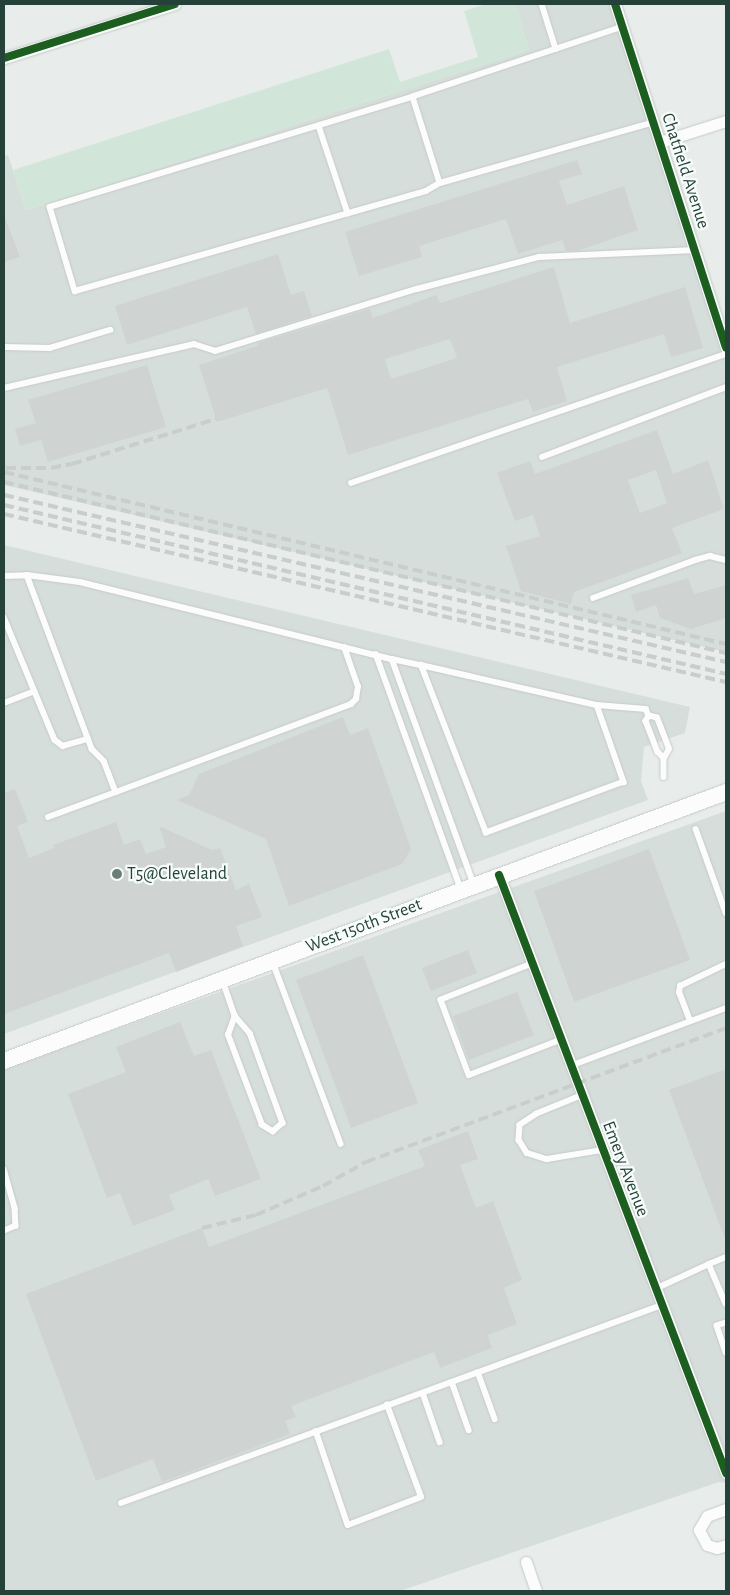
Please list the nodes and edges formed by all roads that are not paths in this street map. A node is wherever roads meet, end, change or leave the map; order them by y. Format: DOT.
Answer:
graph roads {
  1 [pos="175,4"];
  2 [pos="542,4"];
  3 [pos="615,4"];
  4 [pos="623,26"];
  5 [pos="556,49"];
  6 [pos="4,58"];
  7 [pos="413,97"];
  8 [pos="726,121"];
  9 [pos="654,122"];
  10 [pos="319,126"];
  11 [pos="660,142"];
  12 [pos="440,183"];
  13 [pos="348,213"];
  14 [pos="695,250"];
  15 [pos="110,330"];
  16 [pos="4,347"];
  17 [pos="726,348"];
  18 [pos="726,354"];
  19 [pos="726,387"];
  20 [pos="4,388"];
  21 [pos="542,457"];
  22 [pos="351,483"];
  23 [pos="726,560"];
  24 [pos="28,575"];
  25 [pos="4,576"];
  26 [pos="593,598"];
  27 [pos="4,617"];
  28 [pos="344,646"];
  29 [pos="376,654"];
  30 [pos="392,659"];
  31 [pos="421,666"];
  32 [pos="32,692"];
  33 [pos="4,703"];
  34 [pos="597,705"];
  35 [pos="650,716"];
  36 [pos="417,730"];
  37 [pos="404,735"];
  38 [pos="88,739"];
  39 [pos="664,758"];
  40 [pos="664,777"];
  41 [pos="116,792"];
  42 [pos="726,792"];
  43 [pos="48,817"];
  44 [pos="696,829"];
  45 [pos="499,875"];
  46 [pos="468,886"];
  47 [pos="726,913"];
  48 [pos="272,960"];
  49 [pos="532,964"];
  50 [pos="726,964"];
  51 [pos="222,979"];
  52 [pos="726,1008"];
  53 [pos="235,1016"];
  54 [pos="690,1022"];
  55 [pos="560,1040"];
  56 [pos="4,1061"];
  57 [pos="570,1066"];
  58 [pos="581,1096"];
  59 [pos="341,1144"];
  60 [pos="602,1150"];
  61 [pos="4,1169"];
  62 [pos="4,1231"];
  63 [pos="726,1257"];
  64 [pos="709,1264"];
  65 [pos="655,1289"];
  66 [pos="726,1304"];
  67 [pos="662,1305"];
  68 [pos="726,1323"];
  69 [pos="726,1352"];
  70 [pos="478,1372"];
  71 [pos="452,1382"];
  72 [pos="423,1392"];
  73 [pos="386,1405"];
  74 [pos="494,1419"];
  75 [pos="469,1430"];
  76 [pos="316,1431"];
  77 [pos="440,1442"];
  78 [pos="726,1473"];
  79 [pos="121,1503"];
  80 [pos="726,1509"];
  81 [pos="726,1545"];
  82 [pos="526,1562"];
  83 [pos="536,1591"];
  1 -- 6 [label="street"];
  2 -- 5 [label="lane"];
  3 -- 4 [label="street, Chatfield Avenue"];
  4 -- 5 [label="lane"];
  4 -- 9 [label="street, Chatfield Avenue"];
  5 -- 7 [label="lane"];
  7 -- 10 [label="lane"];
  7 -- 12 [label="lane"];
  8 -- 11 [label="street"];
  9 -- 11 [label="street, Chatfield Avenue"];
  9 -- 12 [label="lane"];
  10 -- 13 [label="lane"];
  10 -- 13 [label="lane"];
  11 -- 14 [label="street, Chatfield Avenue"];
  12 -- 13 [label="lane"];
  14 -- 17 [label="street, Chatfield Avenue"];
  14 -- 20 [label="lane"];
  15 -- 16 [label="lane"];
  18 -- 22 [label="lane"];
  19 -- 21 [label="lane"];
  23 -- 26 [label="lane"];
  24 -- 25 [label="lane"];
  24 -- 28 [label="lane"];
  24 -- 38 [label="lane"];
  27 -- 32 [label="lane"];
  28 -- 29 [label="lane"];
  28 -- 41 [label="lane"];
  29 -- 30 [label="lane"];
  29 -- 37 [label="lane"];
  30 -- 31 [label="lane"];
  30 -- 36 [label="lane"];
  31 -- 34 [label="lane"];
  31 -- 34 [label="lane"];
  32 -- 33 [label="lane"];
  32 -- 38 [label="lane"];
  34 -- 35 [label="lane"];
  35 -- 39 [label="lane"];
  35 -- 39 [label="lane"];
  36 -- 37 [label="lane"];
  36 -- 46 [label="lane"];
  37 -- 46 [label="lane"];
  38 -- 41 [label="lane"];
  39 -- 40 [label="lane"];
  41 -- 43 [label="lane"];
  42 -- 45 [label="main road, West 150th Street"];
  44 -- 47 [label="lane"];
  45 -- 46 [label="main road, West 150th Street"];
  45 -- 49 [label="street, Emery Avenue"];
  46 -- 48 [label="main road, West 150th Street"];
  48 -- 51 [label="main road, West 150th Street"];
  48 -- 59 [label="lane"];
  49 -- 55 [label="street, Emery Avenue"];
  49 -- 55 [label="lane"];
  50 -- 54 [label="lane"];
  51 -- 53 [label="lane"];
  51 -- 56 [label="main road, West 150th Street"];
  52 -- 54 [label="lane"];
  53 -- 53 [label="lane"];
  54 -- 57 [label="lane"];
  55 -- 57 [label="street, Emery Avenue"];
  57 -- 58 [label="street, Emery Avenue"];
  58 -- 60 [label="street, Emery Avenue"];
  58 -- 60 [label="lane"];
  60 -- 65 [label="street, Emery Avenue"];
  61 -- 62 [label="lane"];
  63 -- 64 [label="lane"];
  64 -- 65 [label="lane"];
  64 -- 66 [label="lane"];
  65 -- 67 [label="street, Emery Avenue"];
  67 -- 70 [label="lane"];
  67 -- 78 [label="street, Emery Avenue"];
  68 -- 69 [label="lane"];
  70 -- 71 [label="lane"];
  70 -- 74 [label="lane"];
  71 -- 72 [label="lane"];
  71 -- 75 [label="lane"];
  72 -- 73 [label="lane"];
  72 -- 77 [label="lane"];
  73 -- 76 [label="lane"];
  73 -- 76 [label="lane"];
  76 -- 79 [label="lane"];
  80 -- 81 [label="street"];
  82 -- 83 [label="street"];
}
